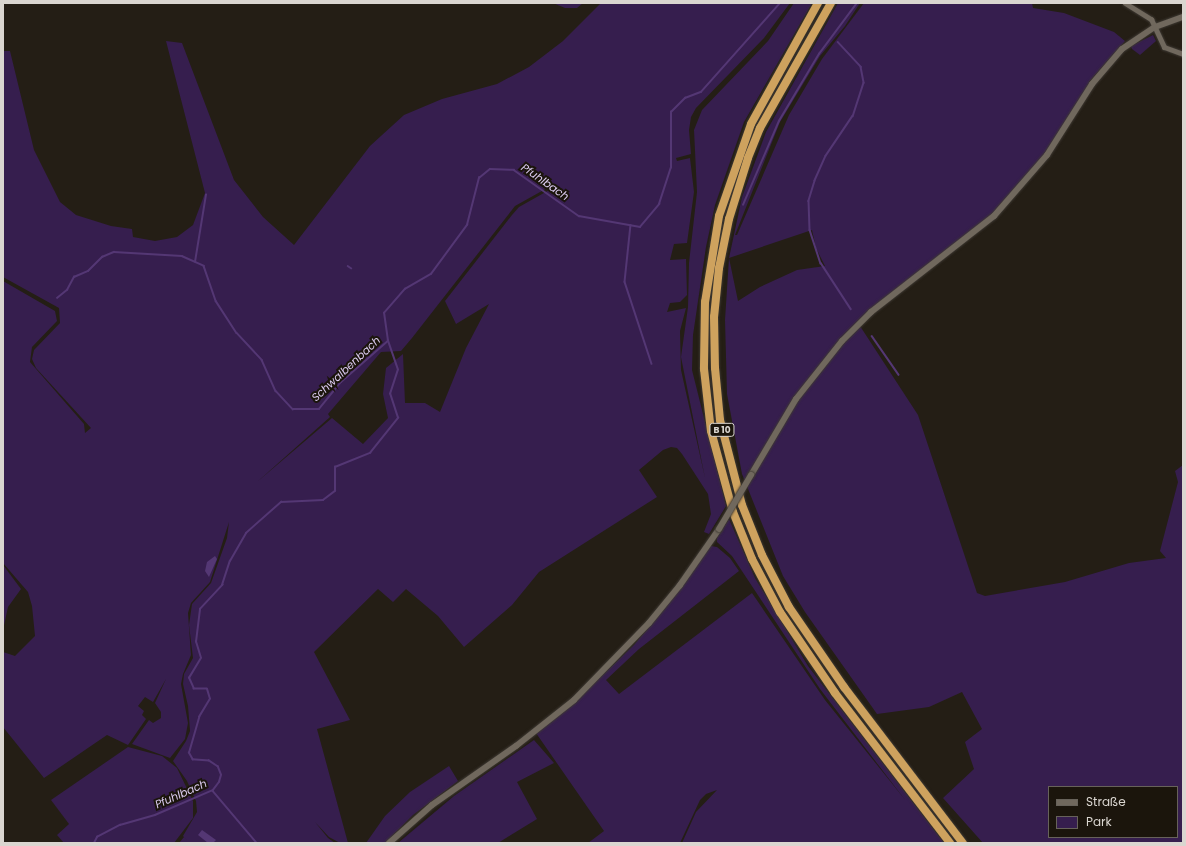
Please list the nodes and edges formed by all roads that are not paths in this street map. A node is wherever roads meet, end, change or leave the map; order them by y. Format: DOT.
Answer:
graph roads {
  1 [pos="818,3"];
  2 [pos="831,3"];
  3 [pos="1125,3"];
  4 [pos="1183,17"];
  5 [pos="1156,27"];
  6 [pos="1183,54"];
  7 [pos="389,843"];
  8 [pos="950,843"];
  9 [pos="964,843"];
  1 -- 8 [label="highway, B 10"];
  2 -- 9 [label="highway, B 10"];
  3 -- 5 [label="street"];
  4 -- 5 [label="street"];
  5 -- 6 [label="street"];
  5 -- 7 [label="street, bridge"];
}
